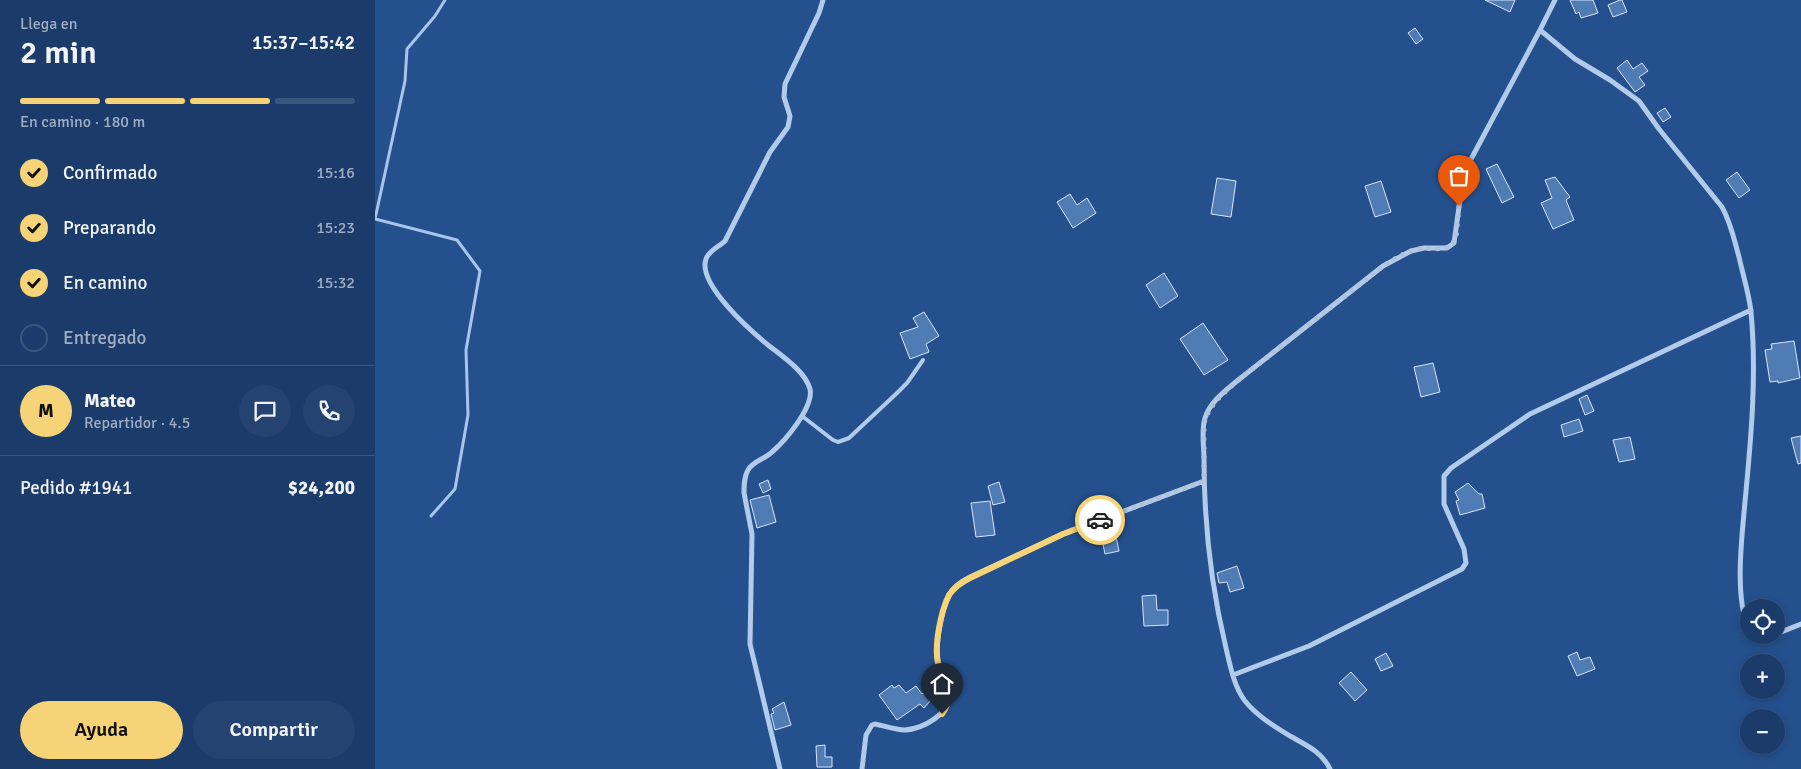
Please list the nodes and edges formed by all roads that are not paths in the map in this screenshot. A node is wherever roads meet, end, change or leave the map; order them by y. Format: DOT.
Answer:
graph roads {
  1 [pos="823,0"];
  2 [pos="1555,0"];
  3 [pos="1541,30"];
  4 [pos="1751,310"];
  5 [pos="923,360"];
  6 [pos="802,416"];
  7 [pos="1204,481"];
  8 [pos="1743,599"];
  9 [pos="1801,624"];
  10 [pos="1785,630"];
  11 [pos="1233,675"];
  12 [pos="780,769"];
  13 [pos="862,769"];
  14 [pos="1331,769"];
  1 -- 6 [label="street"];
  2 -- 3 [label="street"];
  3 -- 4 [label="street"];
  3 -- 7 [label="street"];
  4 -- 8 [label="street"];
  4 -- 11 [label="street"];
  5 -- 6 [label="lane"];
  6 -- 12 [label="street"];
  7 -- 11 [label="street"];
  7 -- 13 [label="street"];
  9 -- 10 [label="street"];
  11 -- 14 [label="street"];
}
